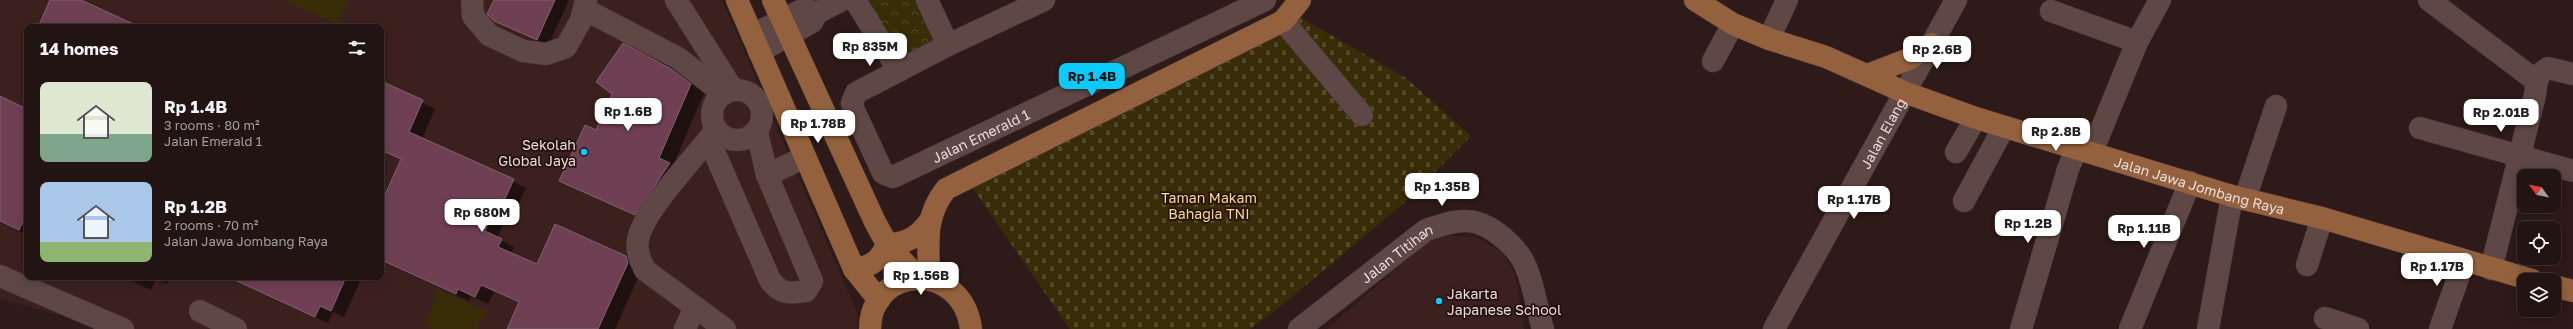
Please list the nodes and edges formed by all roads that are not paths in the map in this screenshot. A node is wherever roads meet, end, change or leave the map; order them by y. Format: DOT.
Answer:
graph roads {
  1 [pos="472,0"];
  2 [pos="676,0"];
  3 [pos="737,0"];
  4 [pos="773,0"];
  5 [pos="842,0"];
  6 [pos="855,0"];
  7 [pos="928,0"];
  8 [pos="1044,0"];
  9 [pos="1265,0"];
  10 [pos="1300,0"];
  11 [pos="1695,0"];
  12 [pos="1787,0"];
  13 [pos="1956,0"];
  14 [pos="2160,0"];
  15 [pos="2429,0"];
  16 [pos="585,5"];
  17 [pos="2051,11"];
  18 [pos="1283,20"];
  19 [pos="1733,24"];
  20 [pos="786,28"];
  21 [pos="1768,39"];
  22 [pos="2137,42"];
  23 [pos="756,43"];
  24 [pos="1932,44"];
  25 [pos="948,45"];
  26 [pos="1713,61"];
  27 [pos="899,71"];
  28 [pos="2573,74"];
  29 [pos="1867,75"];
  30 [pos="2535,80"];
  31 [pos="728,92"];
  32 [pos="1904,92"];
  33 [pos="2276,106"];
  34 [pos="1362,115"];
  35 [pos="1976,118"];
  36 [pos="2004,127"];
  37 [pos="2420,128"];
  38 [pos="757,132"];
  39 [pos="713,135"];
  40 [pos="2084,150"];
  41 [pos="1956,152"];
  42 [pos="2518,155"];
  43 [pos="805,157"];
  44 [pos="2573,171"];
  45 [pos="767,174"];
  46 [pos="2190,182"];
  47 [pos="2238,197"];
  48 [pos="1964,201"];
  49 [pos="2322,218"];
  50 [pos="929,222"];
  51 [pos="887,244"];
  52 [pos="2464,261"];
  53 [pos="2307,265"];
  54 [pos="854,269"];
  55 [pos="2491,269"];
  56 [pos="0,276"];
  57 [pos="2517,276"];
  58 [pos="924,279"];
  59 [pos="2561,288"];
  60 [pos="2573,291"];
  61 [pos="879,300"];
  62 [pos="695,307"];
  63 [pos="200,311"];
  64 [pos="2325,318"];
  65 [pos="123,329"];
  66 [pos="236,329"];
  67 [pos="685,329"];
  68 [pos="725,329"];
  69 [pos="870,329"];
  70 [pos="971,329"];
  71 [pos="1299,329"];
  72 [pos="1543,329"];
  73 [pos="1774,329"];
  74 [pos="2021,329"];
  75 [pos="2130,329"];
  76 [pos="2208,329"];
  77 [pos="2358,329"];
  78 [pos="2440,329"];
  1 -- 16 [label="street"];
  2 -- 31 [label="street"];
  3 -- 23 [label="main road"];
  4 -- 20 [label="main road"];
  5 -- 20 [label="street"];
  6 -- 27 [label="street"];
  7 -- 25 [label="street"];
  8 -- 25 [label="street"];
  9 -- 27 [label="street, Jalan Emerald 1"];
  10 -- 18 [label="main road"];
  11 -- 19 [label="main road, Jalan Jawa Jombang Raya"];
  12 -- 21 [label="street"];
  13 -- 24 [label="street, Jalan Elang"];
  14 -- 22 [label="street"];
  15 -- 30 [label="street"];
  16 -- 31 [label="street"];
  17 -- 22 [label="street"];
  18 -- 34 [label="street"];
  18 -- 50 [label="main road"];
  19 -- 21 [label="main road, Jalan Jawa Jombang Raya"];
  19 -- 26 [label="street"];
  20 -- 23 [label="street"];
  20 -- 51 [label="main road"];
  21 -- 29 [label="main road, Jalan Jawa Jombang Raya"];
  22 -- 40 [label="street"];
  23 -- 43 [label="main road"];
  24 -- 29 [label="main road"];
  24 -- 32 [label="street, Jalan Elang"];
  25 -- 27 [label="street"];
  28 -- 30 [label="street"];
  29 -- 32 [label="main road, Jalan Jawa Jombang Raya"];
  30 -- 42 [label="street"];
  31 -- 38 [label="street"];
  31 -- 39 [label="street"];
  32 -- 35 [label="main road, Jalan Jawa Jombang Raya"];
  32 -- 73 [label="street, Jalan Elang"];
  33 -- 47 [label="street"];
  35 -- 36 [label="main road, Jalan Jawa Jombang Raya"];
  35 -- 41 [label="street"];
  36 -- 40 [label="main road, Jalan Jawa Jombang Raya"];
  36 -- 48 [label="street"];
  37 -- 42 [label="street"];
  38 -- 39 [label="street"];
  38 -- 45 [label="street"];
  39 -- 45 [label="street"];
  39 -- 62 [label="street"];
  40 -- 46 [label="main road, Jalan Jawa Jombang Raya"];
  40 -- 74 [label="street"];
  42 -- 44 [label="street"];
  42 -- 55 [label="street"];
  43 -- 45 [label="street"];
  43 -- 54 [label="main road"];
  46 -- 47 [label="main road, Jalan Jawa Jombang Raya"];
  46 -- 75 [label="street"];
  47 -- 49 [label="main road, Jalan Jawa Jombang Raya"];
  47 -- 76 [label="street"];
  49 -- 52 [label="main road, Jalan Jawa Jombang Raya"];
  49 -- 53 [label="street"];
  50 -- 51 [label="main road"];
  50 -- 58 [label="main road"];
  51 -- 54 [label="main road"];
  51 -- 58 [label="main road"];
  52 -- 55 [label="main road, Jalan Jawa Jombang Raya"];
  52 -- 78 [label="street"];
  54 -- 61 [label="main road"];
  55 -- 57 [label="main road, Jalan Jawa Jombang Raya"];
  56 -- 65 [label="street"];
  58 -- 61 [label="main road"];
  58 -- 70 [label="main road"];
  59 -- 60 [label="main road"];
  61 -- 69 [label="main road"];
  62 -- 67 [label="street"];
  62 -- 68 [label="street"];
  63 -- 66 [label="street"];
  64 -- 77 [label="street"];
  71 -- 72 [label="street, Jalan Titihan"];
}
